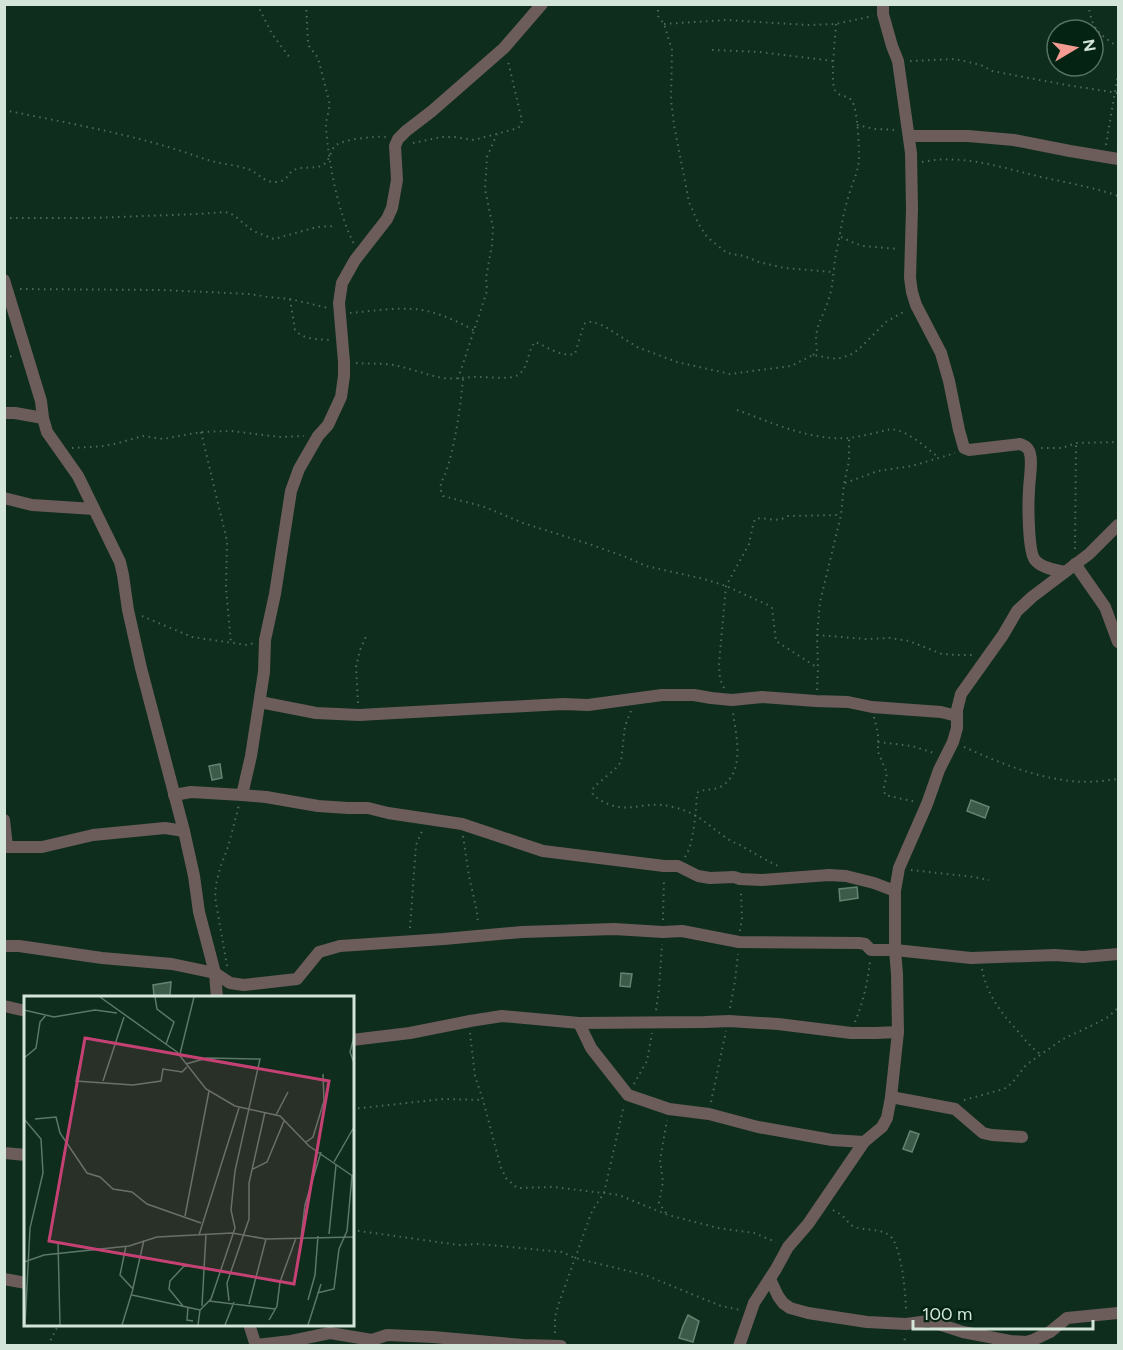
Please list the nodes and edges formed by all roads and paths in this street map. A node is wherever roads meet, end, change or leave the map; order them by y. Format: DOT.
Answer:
graph roads {
  1 [pos="257,4"];
  2 [pos="306,4"];
  3 [pos="542,4"];
  4 [pos="658,4"];
  5 [pos="1088,4"];
  6 [pos="883,9"];
  7 [pos="664,24"];
  8 [pos="836,24"];
  9 [pos="1119,46"];
  10 [pos="504,48"];
  11 [pos="712,50"];
  12 [pos="290,58"];
  13 [pos="834,61"];
  14 [pos="898,62"];
  15 [pos="1119,74"];
  16 [pos="1117,93"];
  17 [pos="4,110"];
  18 [pos="857,125"];
  19 [pos="497,134"];
  20 [pos="909,136"];
  21 [pos="397,142"];
  22 [pos="1104,156"];
  23 [pos="330,157"];
  24 [pos="1119,159"];
  25 [pos="911,165"];
  26 [pos="1119,196"];
  27 [pos="4,218"];
  28 [pos="335,226"];
  29 [pos="840,236"];
  30 [pos="900,250"];
  31 [pos="360,255"];
  32 [pos="833,272"];
  33 [pos="6,284"];
  34 [pos="290,299"];
  35 [pos="916,305"];
  36 [pos="340,314"];
  37 [pos="475,331"];
  38 [pos="342,340"];
  39 [pos="813,355"];
  40 [pos="344,362"];
  41 [pos="463,377"];
  42 [pos="458,379"];
  43 [pos="737,410"];
  44 [pos="4,413"];
  45 [pos="43,418"];
  46 [pos="201,432"];
  47 [pos="318,436"];
  48 [pos="849,438"];
  49 [pos="1119,442"];
  50 [pos="1076,443"];
  51 [pos="1028,448"];
  52 [pos="60,450"];
  53 [pos="966,450"];
  54 [pos="938,457"];
  55 [pos="844,484"];
  56 [pos="4,498"];
  57 [pos="94,509"];
  58 [pos="841,515"];
  59 [pos="1119,525"];
  60 [pos="1075,564"];
  61 [pos="1065,572"];
  62 [pos="726,586"];
  63 [pos="128,610"];
  64 [pos="367,634"];
  65 [pos="817,635"];
  66 [pos="265,640"];
  67 [pos="1119,642"];
  68 [pos="231,643"];
  69 [pos="989,654"];
  70 [pos="818,668"];
  71 [pos="640,697"];
  72 [pos="732,700"];
  73 [pos="816,701"];
  74 [pos="260,702"];
  75 [pos="872,706"];
  76 [pos="359,715"];
  77 [pos="957,716"];
  78 [pos="878,742"];
  79 [pos="953,742"];
  80 [pos="945,757"];
  81 [pos="1119,779"];
  82 [pos="174,795"];
  83 [pos="242,795"];
  84 [pos="927,804"];
  85 [pos="694,814"];
  86 [pos="431,819"];
  87 [pos="4,820"];
  88 [pos="462,824"];
  89 [pos="184,831"];
  90 [pos="6,847"];
  91 [pos="678,866"];
  92 [pos="783,867"];
  93 [pos="899,868"];
  94 [pos="740,879"];
  95 [pos="989,880"];
  96 [pos="895,891"];
  97 [pos="478,936"];
  98 [pos="410,941"];
  99 [pos="739,942"];
  100 [pos="4,946"];
  101 [pos="871,950"];
  102 [pos="895,950"];
  103 [pos="1119,954"];
  104 [pos="979,958"];
  105 [pos="216,973"];
  106 [pos="230,983"];
  107 [pos="217,996"];
  108 [pos="4,1006"];
  109 [pos="1119,1008"];
  110 [pos="24,1011"];
  111 [pos="470,1021"];
  112 [pos="729,1021"];
  113 [pos="654,1022"];
  114 [pos="579,1023"];
  115 [pos="898,1032"];
  116 [pos="851,1033"];
  117 [pos="354,1040"];
  118 [pos="1041,1054"];
  119 [pos="628,1095"];
  120 [pos="891,1097"];
  121 [pos="483,1100"];
  122 [pos="949,1107"];
  123 [pos="354,1109"];
  124 [pos="669,1109"];
  125 [pos="709,1114"];
  126 [pos="1022,1137"];
  127 [pos="864,1142"];
  128 [pos="4,1153"];
  129 [pos="24,1155"];
  130 [pos="604,1193"];
  131 [pos="822,1204"];
  132 [pos="668,1215"];
  133 [pos="354,1230"];
  134 [pos="788,1247"];
  135 [pos="575,1258"];
  136 [pos="770,1278"];
  137 [pos="4,1279"];
  138 [pos="24,1283"];
  139 [pos="752,1313"];
  140 [pos="1119,1313"];
  141 [pos="906,1324"];
  142 [pos="58,1326"];
  143 [pos="250,1326"];
  144 [pos="256,1345"];
  145 [pos="557,1345"];
  146 [pos="50,1346"];
  147 [pos="739,1346"];
  1 -- 12 [label="path"];
  2 -- 23 [label="path"];
  3 -- 10 [label="street"];
  4 -- 7 [label="path"];
  5 -- 9 [label="path"];
  6 -- 8 [label="path"];
  6 -- 14 [label="street"];
  7 -- 8 [label="path"];
  7 -- 32 [label="path"];
  8 -- 13 [label="path"];
  10 -- 19 [label="path"];
  10 -- 21 [label="street"];
  11 -- 13 [label="path"];
  13 -- 18 [label="path"];
  14 -- 16 [label="path"];
  14 -- 20 [label="street"];
  15 -- 16 [label="path"];
  16 -- 22 [label="path"];
  17 -- 23 [label="path"];
  18 -- 20 [label="path"];
  18 -- 29 [label="path"];
  19 -- 21 [label="path"];
  19 -- 37 [label="path"];
  20 -- 22 [label="street"];
  20 -- 25 [label="street"];
  21 -- 23 [label="path"];
  21 -- 31 [label="street"];
  22 -- 24 [label="street"];
  23 -- 31 [label="path"];
  25 -- 26 [label="path"];
  25 -- 35 [label="street"];
  27 -- 28 [label="path"];
  29 -- 30 [label="path"];
  29 -- 32 [label="path"];
  31 -- 36 [label="street"];
  32 -- 39 [label="path"];
  33 -- 34 [label="path"];
  33 -- 45 [label="street"];
  34 -- 36 [label="path"];
  34 -- 38 [label="path"];
  35 -- 39 [label="path"];
  35 -- 53 [label="street"];
  36 -- 37 [label="path"];
  36 -- 38 [label="street"];
  37 -- 42 [label="path"];
  38 -- 40 [label="street"];
  39 -- 41 [label="path"];
  40 -- 42 [label="path"];
  40 -- 47 [label="street"];
  41 -- 42 [label="path"];
  41 -- 62 [label="path"];
  43 -- 48 [label="path"];
  44 -- 45 [label="street"];
  45 -- 52 [label="street"];
  46 -- 47 [label="path"];
  46 -- 52 [label="path"];
  46 -- 68 [label="path"];
  47 -- 66 [label="street"];
  48 -- 54 [label="path"];
  48 -- 55 [label="path"];
  49 -- 50 [label="path"];
  50 -- 51 [label="path"];
  50 -- 60 [label="path"];
  51 -- 53 [label="street"];
  51 -- 61 [label="street"];
  52 -- 57 [label="street"];
  53 -- 54 [label="path"];
  54 -- 55 [label="path"];
  55 -- 58 [label="path"];
  56 -- 57 [label="street"];
  57 -- 63 [label="street"];
  58 -- 62 [label="path"];
  58 -- 65 [label="path"];
  59 -- 60 [label="street"];
  60 -- 61 [label="street"];
  60 -- 67 [label="street"];
  61 -- 69 [label="street"];
  62 -- 70 [label="path"];
  62 -- 72 [label="path"];
  63 -- 68 [label="path"];
  63 -- 82 [label="street"];
  64 -- 76 [label="path"];
  65 -- 69 [label="path"];
  65 -- 70 [label="path"];
  66 -- 68 [label="path"];
  66 -- 74 [label="street"];
  69 -- 77 [label="street"];
  70 -- 73 [label="path"];
  71 -- 72 [label="street"];
  71 -- 76 [label="street"];
  71 -- 85 [label="path"];
  72 -- 73 [label="street"];
  72 -- 85 [label="path"];
  73 -- 75 [label="street"];
  74 -- 76 [label="street"];
  74 -- 83 [label="street"];
  75 -- 77 [label="street"];
  75 -- 78 [label="path"];
  77 -- 79 [label="street"];
  78 -- 80 [label="path"];
  78 -- 84 [label="path"];
  79 -- 80 [label="street"];
  79 -- 81 [label="path"];
  80 -- 84 [label="street"];
  82 -- 83 [label="street"];
  82 -- 89 [label="street"];
  83 -- 86 [label="street"];
  83 -- 106 [label="path"];
  84 -- 93 [label="street"];
  85 -- 91 [label="path"];
  85 -- 92 [label="path"];
  86 -- 88 [label="street"];
  86 -- 98 [label="path"];
  87 -- 90 [label="street"];
  88 -- 91 [label="street"];
  88 -- 97 [label="path"];
  89 -- 90 [label="street"];
  89 -- 105 [label="street"];
  91 -- 94 [label="street"];
  93 -- 95 [label="path"];
  93 -- 96 [label="street"];
  94 -- 96 [label="street"];
  94 -- 99 [label="path"];
  96 -- 102 [label="street"];
  97 -- 98 [label="street"];
  97 -- 99 [label="street"];
  98 -- 106 [label="street"];
  99 -- 101 [label="street"];
  99 -- 112 [label="path"];
  100 -- 105 [label="street"];
  101 -- 102 [label="street"];
  101 -- 116 [label="path"];
  102 -- 104 [label="street"];
  102 -- 115 [label="street"];
  103 -- 104 [label="street"];
  104 -- 118 [label="path"];
  105 -- 106 [label="street"];
  105 -- 107 [label="street"];
  108 -- 110 [label="street"];
  109 -- 118 [label="path"];
  111 -- 114 [label="street"];
  111 -- 117 [label="street"];
  111 -- 121 [label="path"];
  112 -- 113 [label="street"];
  112 -- 116 [label="street"];
  112 -- 125 [label="path"];
  113 -- 114 [label="street"];
  113 -- 119 [label="path"];
  114 -- 119 [label="street"];
  115 -- 116 [label="street"];
  115 -- 120 [label="street"];
  118 -- 122 [label="path"];
  119 -- 124 [label="street"];
  119 -- 130 [label="path"];
  120 -- 122 [label="street"];
  120 -- 127 [label="street"];
  121 -- 123 [label="path"];
  121 -- 130 [label="path"];
  122 -- 126 [label="street"];
  124 -- 125 [label="street"];
  124 -- 132 [label="path"];
  125 -- 127 [label="street"];
  127 -- 131 [label="street"];
  128 -- 129 [label="street"];
  130 -- 132 [label="path"];
  130 -- 135 [label="path"];
  131 -- 134 [label="street"];
  131 -- 141 [label="path"];
  132 -- 134 [label="path"];
  133 -- 135 [label="path"];
  134 -- 136 [label="street"];
  135 -- 139 [label="path"];
  135 -- 145 [label="path"];
  136 -- 139 [label="street"];
  136 -- 141 [label="street"];
  137 -- 138 [label="street"];
  139 -- 147 [label="street"];
  140 -- 141 [label="street"];
  142 -- 146 [label="path"];
  143 -- 144 [label="street"];
  144 -- 145 [label="street"];
}
